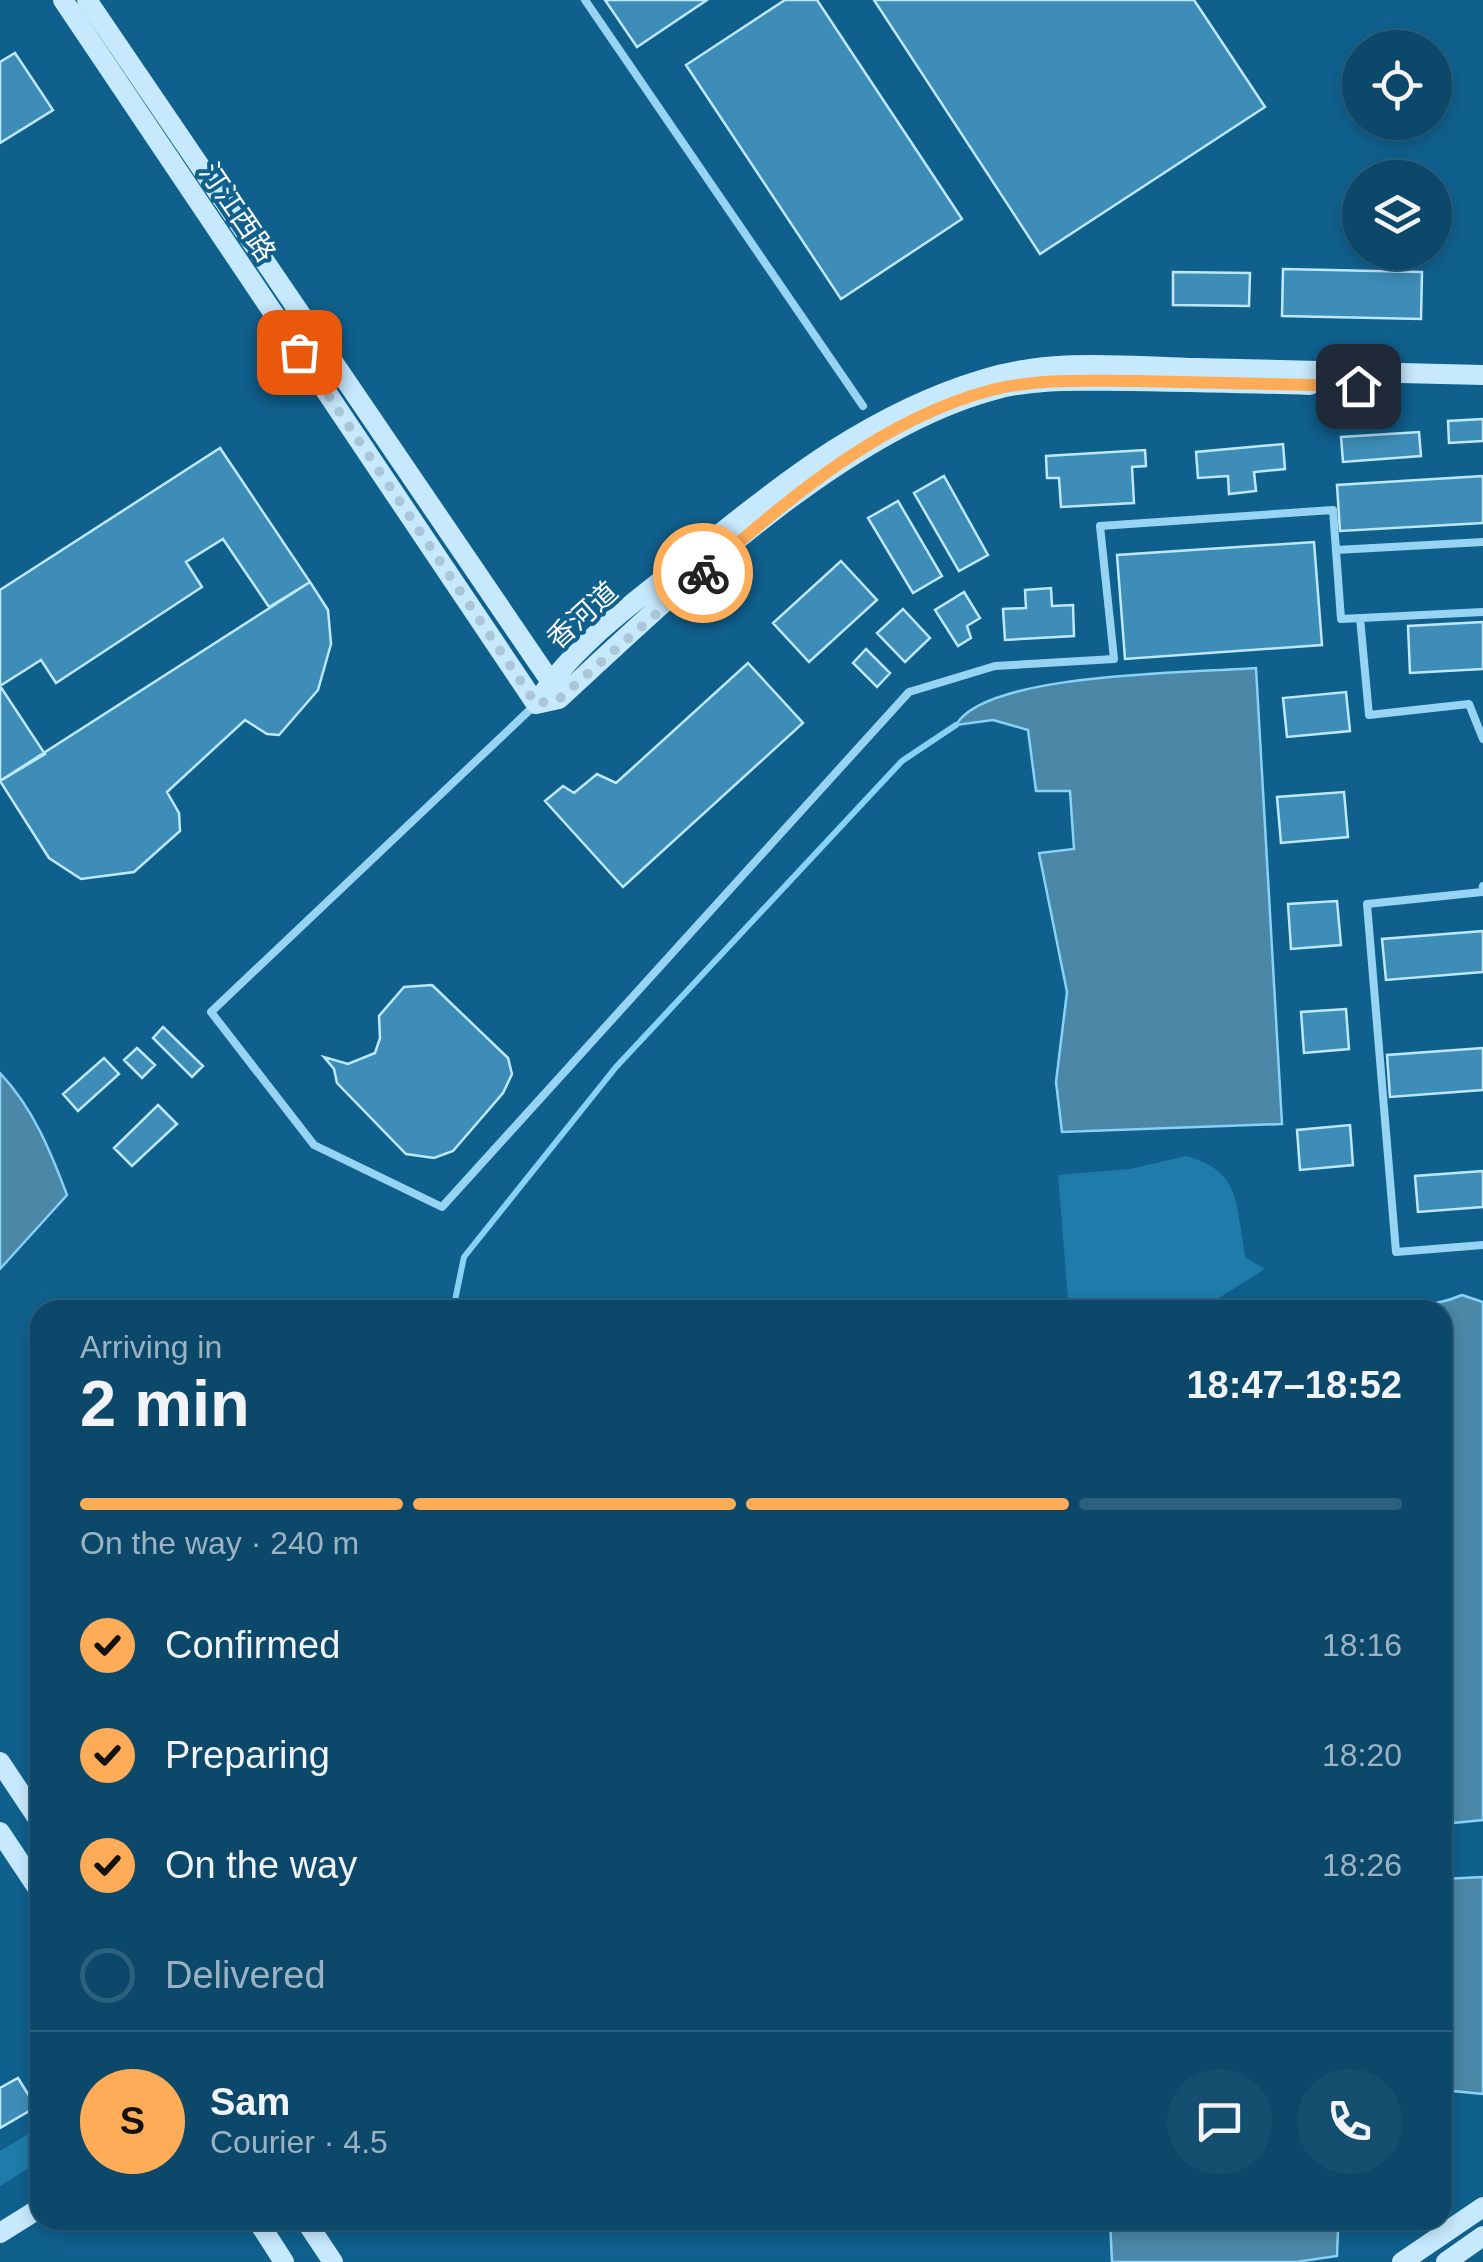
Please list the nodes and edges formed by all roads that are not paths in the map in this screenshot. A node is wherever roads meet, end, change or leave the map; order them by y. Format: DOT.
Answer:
graph roads {
  1 [pos="63,0"];
  2 [pos="86,0"];
  3 [pos="584,0"];
  4 [pos="1483,375"];
  5 [pos="1483,389"];
  6 [pos="863,406"];
  7 [pos="1483,542"];
  8 [pos="1336,550"];
  9 [pos="1483,612"];
  10 [pos="1360,618"];
  11 [pos="555,689"];
  12 [pos="536,704"];
  13 [pos="1483,739"];
  14 [pos="1483,886"];
  15 [pos="1483,1246"];
  16 [pos="0,1762"];
  17 [pos="30,1807"];
  18 [pos="0,1832"];
  19 [pos="30,1877"];
  20 [pos="1483,2207"];
  21 [pos="30,2214"];
  22 [pos="1452,2228"];
  23 [pos="263,2230"];
  24 [pos="312,2230"];
  25 [pos="1449,2230"];
  26 [pos="0,2233"];
  27 [pos="1483,2236"];
  28 [pos="284,2262"];
  29 [pos="333,2262"];
  30 [pos="1402,2262"];
  31 [pos="1446,2262"];
  1 -- 12 [label="street, 汀江西路"];
  2 -- 11 [label="street, 汀江西路"];
  3 -- 6 [label="lane"];
  4 -- 11 [label="street, 香河道"];
  5 -- 11 [label="street, 香河道"];
  7 -- 8 [label="lane"];
  8 -- 10 [label="lane"];
  8 -- 12 [label="lane"];
  9 -- 10 [label="lane"];
  10 -- 13 [label="lane"];
  11 -- 12 [label="street, 香河道"];
  14 -- 15 [label="lane"];
  16 -- 17 [label="street"];
  18 -- 19 [label="street"];
  20 -- 22 [label="street"];
  21 -- 26 [label="street"];
  23 -- 28 [label="street"];
  24 -- 29 [label="street"];
  25 -- 30 [label="street"];
  27 -- 31 [label="street"];
}
